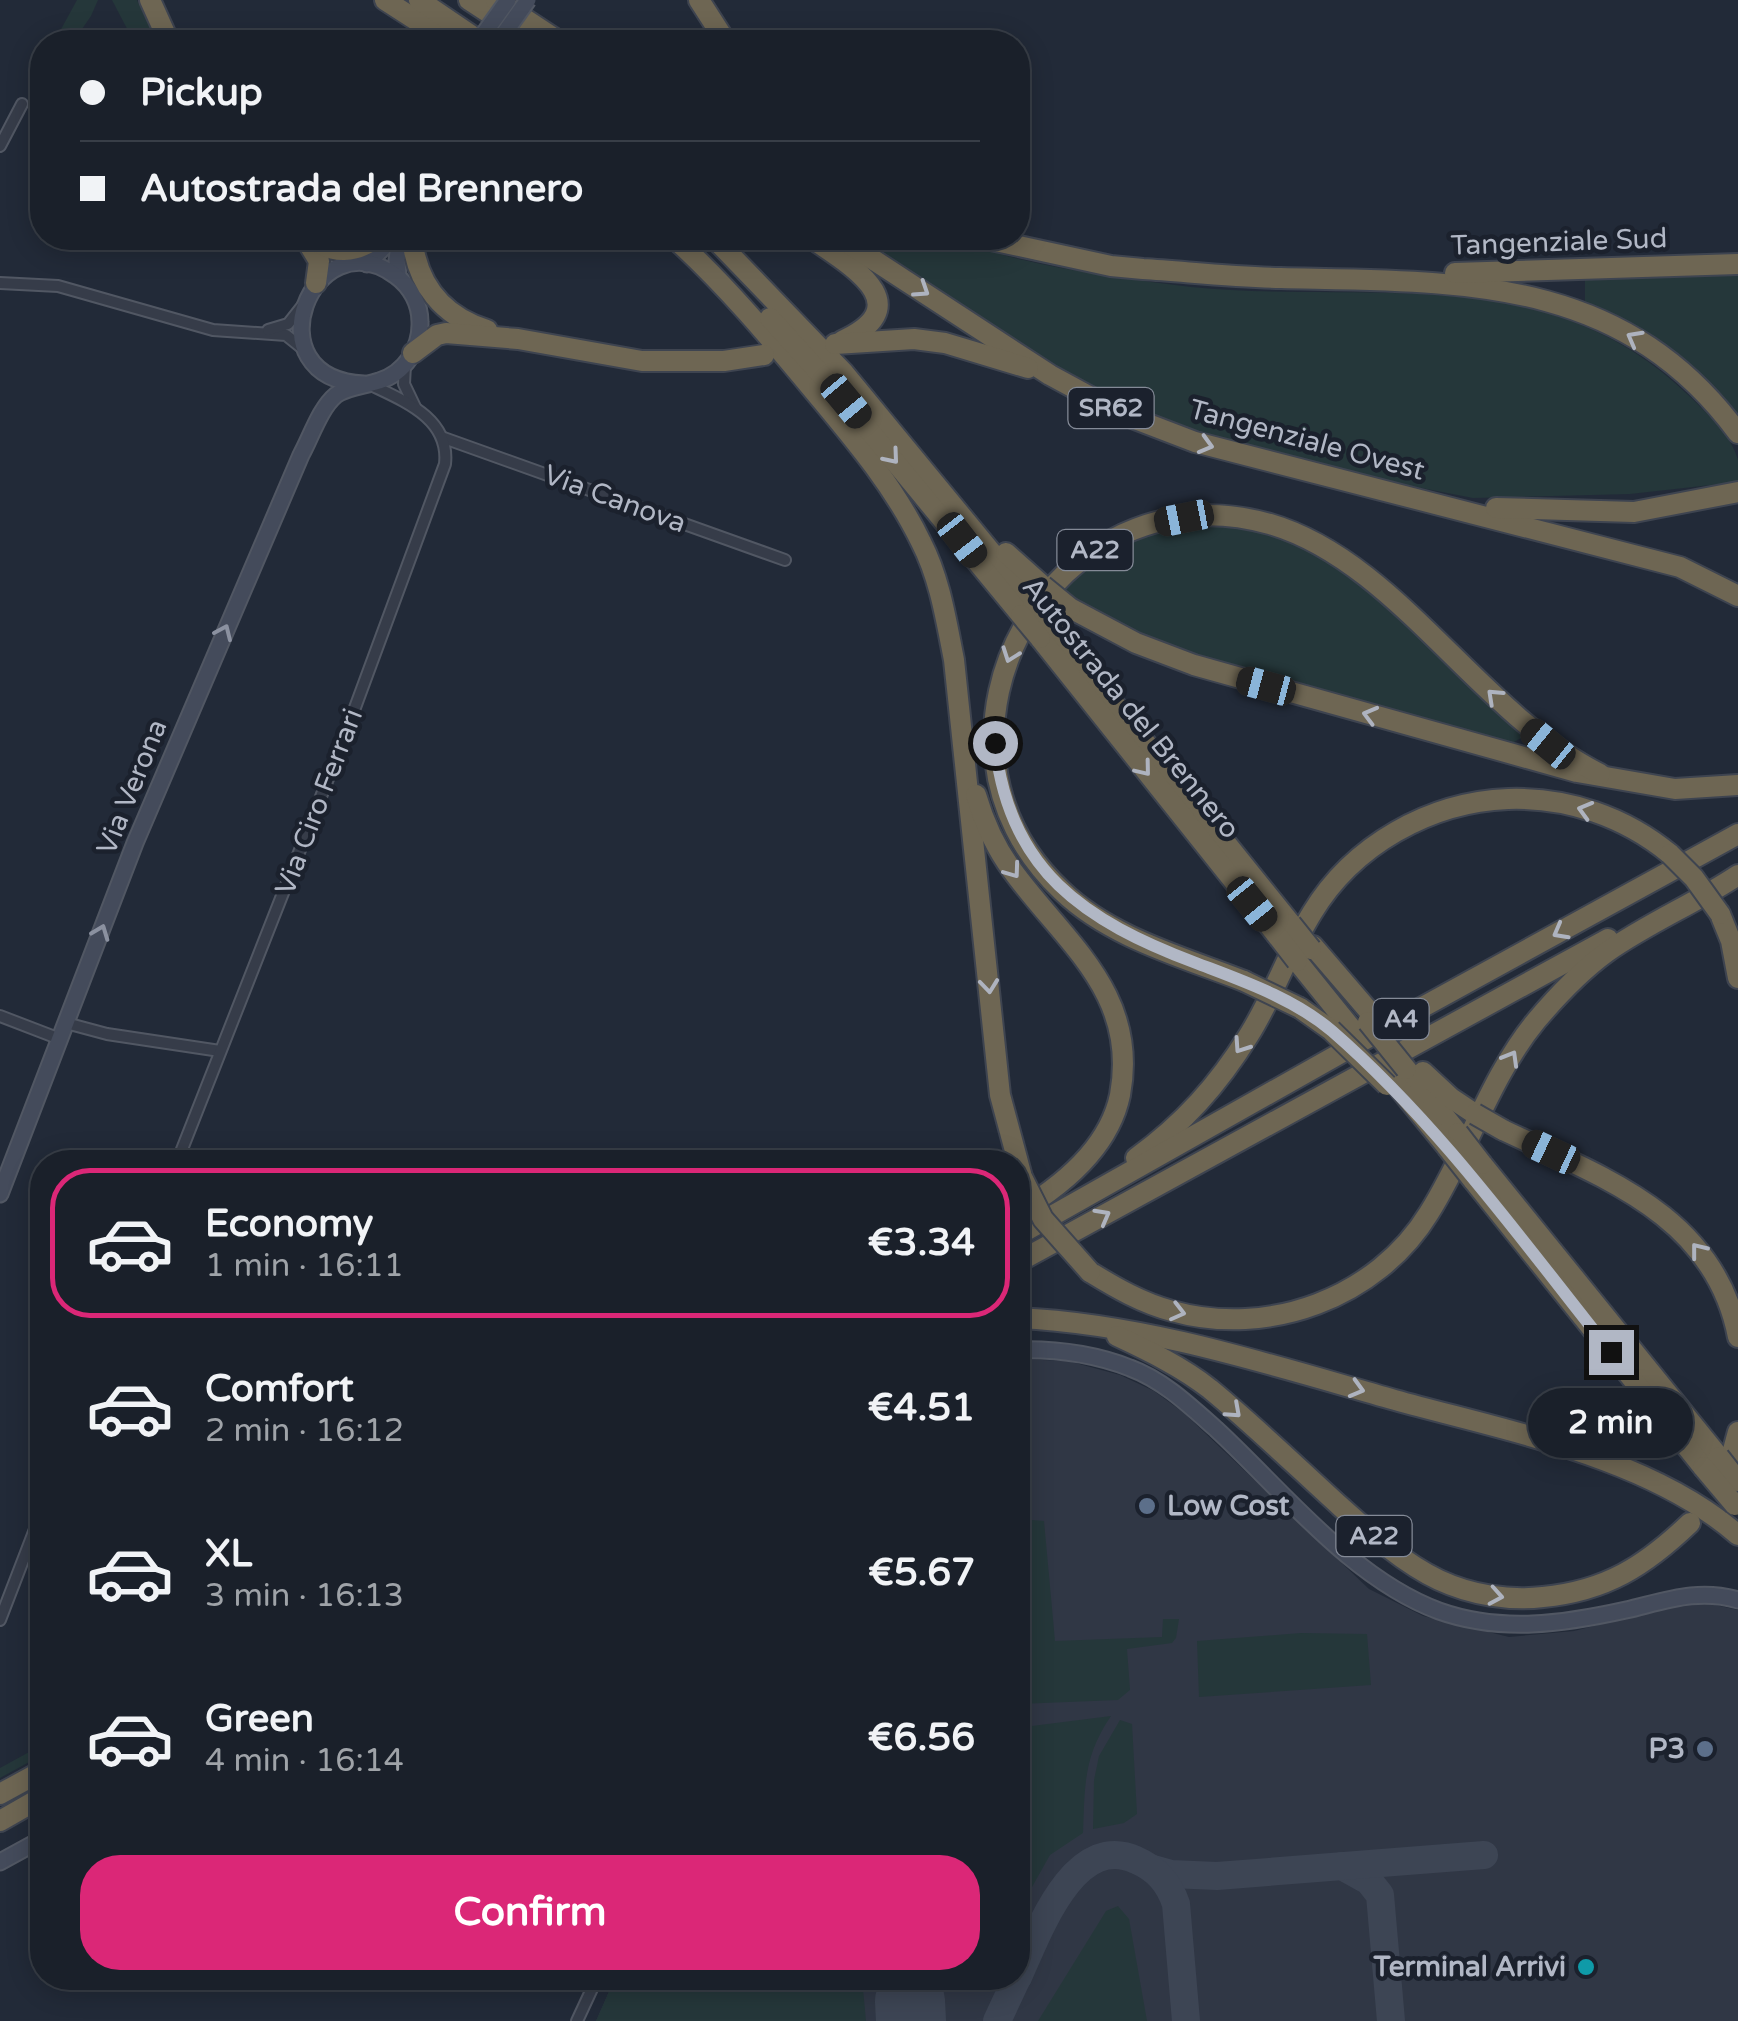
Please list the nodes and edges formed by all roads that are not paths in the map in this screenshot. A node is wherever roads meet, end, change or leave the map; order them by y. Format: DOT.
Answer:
graph roads {
  1 [pos="150,0"];
  2 [pos="385,0"];
  3 [pos="419,0"];
  4 [pos="469,0"];
  5 [pos="496,0"];
  6 [pos="508,0"];
  7 [pos="528,0"];
  8 [pos="700,0"];
  9 [pos="164,30"];
  10 [pos="431,30"];
  11 [pos="462,30"];
  12 [pos="487,30"];
  13 [pos="507,30"];
  14 [pos="530,30"];
  15 [pos="537,30"];
  16 [pos="716,30"];
  17 [pos="22,104"];
  18 [pos="0,146"];
  19 [pos="1030,248"];
  20 [pos="314,250"];
  21 [pos="381,250"];
  22 [pos="398,250"];
  23 [pos="414,250"];
  24 [pos="686,250"];
  25 [pos="701,250"];
  26 [pos="726,250"];
  27 [pos="829,250"];
  28 [pos="858,250"];
  29 [pos="367,264"];
  30 [pos="1738,264"];
  31 [pos="398,277"];
  32 [pos="1383,280"];
  33 [pos="0,283"];
  34 [pos="316,283"];
  35 [pos="304,305"];
  36 [pos="257,332"];
  37 [pos="518,339"];
  38 [pos="306,351"];
  39 [pos="764,355"];
  40 [pos="409,359"];
  41 [pos="324,372"];
  42 [pos="1050,375"];
  43 [pos="366,384"];
  44 [pos="327,406"];
  45 [pos="415,408"];
  46 [pos="1738,433"];
  47 [pos="444,438"];
  48 [pos="1738,492"];
  49 [pos="1449,505"];
  50 [pos="785,560"];
  51 [pos="1738,596"];
  52 [pos="1032,601"];
  53 [pos="1047,633"];
  54 [pos="963,750"];
  55 [pos="1600,774"];
  56 [pos="1738,785"];
  57 [pos="1738,834"];
  58 [pos="1738,868"];
  59 [pos="1738,876"];
  60 [pos="1287,928"];
  61 [pos="1738,978"];
  62 [pos="1244,981"];
  63 [pos="0,1016"];
  64 [pos="1356,1025"];
  65 [pos="63,1031"];
  66 [pos="220,1051"];
  67 [pos="1399,1073"];
  68 [pos="1432,1130"];
  69 [pos="1452,1140"];
  70 [pos="182,1150"];
  71 [pos="1015,1150"];
  72 [pos="1030,1193"];
  73 [pos="0,1194"];
  74 [pos="1030,1204"];
  75 [pos="1067,1208"];
  76 [pos="1030,1228"];
  77 [pos="1030,1255"];
  78 [pos="1030,1319"];
  79 [pos="1092,1324"];
  80 [pos="1738,1337"];
  81 [pos="1030,1351"];
  82 [pos="1738,1432"];
  83 [pos="1718,1459"];
  84 [pos="1738,1481"];
  85 [pos="1693,1514"];
  86 [pos="1734,1518"];
  87 [pos="30,1542"];
  88 [pos="1738,1600"];
  89 [pos="0,1620"];
  90 [pos="30,1778"];
  91 [pos="0,1794"];
  92 [pos="30,1805"];
  93 [pos="0,1821"];
  94 [pos="30,1846"];
  95 [pos="0,1862"];
  96 [pos="591,1990"];
  97 [pos="577,2021"];
  1 -- 9 [label="highway"];
  2 -- 10 [label="highway"];
  3 -- 11 [label="highway"];
  4 -- 14 [label="highway"];
  5 -- 15 [label="highway"];
  6 -- 12 [label="street, bridge"];
  7 -- 13 [label="street, bridge"];
  8 -- 16 [label="highway"];
  17 -- 18 [label="street"];
  19 -- 32 [label="highway"];
  20 -- 34 [label="highway"];
  21 -- 29 [label="street"];
  22 -- 31 [label="street"];
  23 -- 37 [label="highway"];
  24 -- 54 [label="highway"];
  25 -- 52 [label="highway, Autostrada del Brennero / A22, one-way"];
  26 -- 52 [label="highway, Autostrada del Brennero / A22"];
  27 -- 42 [label="highway, SR62"];
  28 -- 42 [label="highway, Tangenziale Ovest / SR62, one-way"];
  29 -- 31 [label="street"];
  29 -- 34 [label="street"];
  30 -- 32 [label="highway, Tangenziale Sud"];
  31 -- 40 [label="street"];
  46 -- 32 [label="highway, one-way"];
  33 -- 36 [label="street"];
  34 -- 35 [label="street"];
  35 -- 36 [label="street"];
  35 -- 38 [label="street"];
  36 -- 38 [label="street"];
  37 -- 39 [label="highway"];
  37 -- 40 [label="highway"];
  38 -- 41 [label="street"];
  40 -- 43 [label="street"];
  40 -- 45 [label="street"];
  41 -- 43 [label="street"];
  41 -- 44 [label="street"];
  42 -- 49 [label="highway, Tangenziale Ovest / SR62, one-way"];
  43 -- 44 [label="street"];
  43 -- 45 [label="street"];
  65 -- 44 [label="street, Via Verona, one-way"];
  45 -- 47 [label="street"];
  47 -- 50 [label="street, Via Canova"];
  47 -- 66 [label="street, Via Ciro Ferrari"];
  48 -- 49 [label="highway"];
  49 -- 51 [label="highway, Tangenziale Ovest / SR62"];
  52 -- 53 [label="highway, Autostrada del Brennero / A22, bridge"];
  55 -- 52 [label="highway, A22, one-way, bridge"];
  53 -- 60 [label="highway, Autostrada del Brennero / A22, one-way"];
  53 -- 60 [label="highway, Autostrada del Brennero / A22"];
  54 -- 71 [label="highway, one-way, bridge"];
  54 -- 74 [label="highway, one-way"];
  55 -- 56 [label="highway, A22"];
  55 -- 62 [label="highway, A22, one-way"];
  57 -- 75 [label="highway, A4, one-way"];
  77 -- 58 [label="highway, A4, one-way"];
  72 -- 59 [label="highway, one-way, bridge"];
  60 -- 64 [label="highway, Autostrada del Brennero / A22, bridge"];
  61 -- 75 [label="highway, one-way, bridge"];
  62 -- 64 [label="highway, A4, bridge"];
  63 -- 65 [label="street"];
  64 -- 67 [label="highway, A4, bridge"];
  64 -- 67 [label="highway, Autostrada del Brennero / A22, bridge"];
  65 -- 66 [label="street"];
  65 -- 73 [label="street, Via Verona"];
  66 -- 70 [label="street, Via Ciro Ferrari"];
  67 -- 68 [label="highway, A4"];
  67 -- 69 [label="highway, Autostrada del Brennero / A22"];
  80 -- 67 [label="highway, A22, one-way, bridge"];
  68 -- 69 [label="highway, Autostrada del Brennero / A22"];
  69 -- 83 [label="highway, Autostrada del Brennero / A22, bridge"];
  75 -- 76 [label="highway, A4"];
  78 -- 79 [label="highway"];
  79 -- 85 [label="highway, one-way"];
  79 -- 85 [label="highway, A22, one-way"];
  81 -- 88 [label="street"];
  82 -- 83 [label="highway"];
  83 -- 84 [label="highway, Autostrada del Brennero / A22, bridge"];
  83 -- 86 [label="highway, Autostrada del Brennero / A22, bridge"];
  85 -- 86 [label="highway"];
  87 -- 89 [label="street"];
  90 -- 91 [label="highway"];
  92 -- 93 [label="highway"];
  94 -- 95 [label="street"];
  96 -- 97 [label="street"];
}
